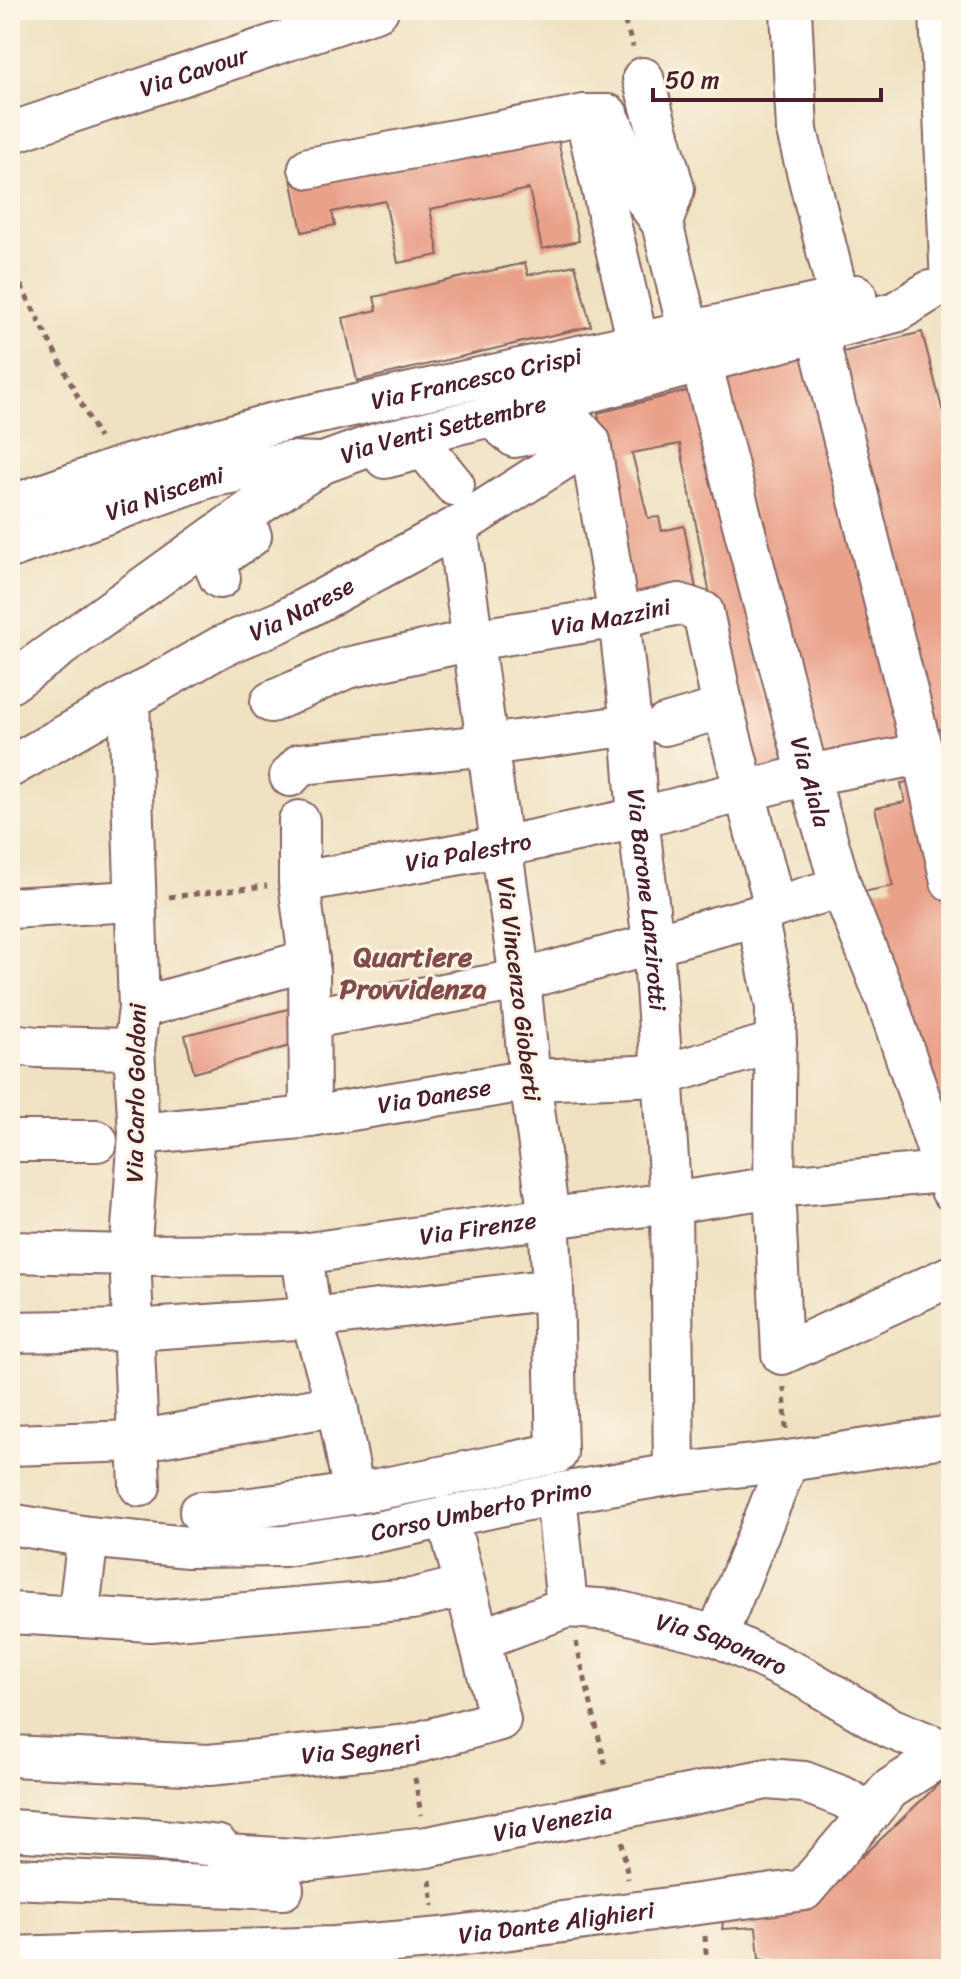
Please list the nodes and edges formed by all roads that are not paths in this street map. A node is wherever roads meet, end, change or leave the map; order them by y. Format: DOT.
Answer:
graph roads {
  1 [pos="378,10"];
  2 [pos="791,10"];
  3 [pos="940,10"];
  4 [pos="643,78"];
  5 [pos="585,115"];
  6 [pos="10,133"];
  7 [pos="309,168"];
  8 [pos="949,207"];
  9 [pos="662,223"];
  10 [pos="944,289"];
  11 [pos="839,299"];
  12 [pos="817,333"];
  13 [pos="638,343"];
  14 [pos="695,348"];
  15 [pos="490,416"];
  16 [pos="590,442"];
  17 [pos="323,463"];
  18 [pos="454,485"];
  19 [pos="10,506"];
  20 [pos="457,527"];
  21 [pos="10,548"];
  22 [pos="220,578"];
  23 [pos="619,617"];
  24 [pos="472,640"];
  25 [pos="10,683"];
  26 [pos="129,699"];
  27 [pos="271,702"];
  28 [pos="723,708"];
  29 [pos="648,725"];
  30 [pos="488,745"];
  31 [pos="922,754"];
  32 [pos="10,767"];
  33 [pos="808,775"];
  34 [pos="290,776"];
  35 [pos="746,790"];
  36 [pos="638,818"];
  37 [pos="299,821"];
  38 [pos="501,847"];
  39 [pos="951,881"];
  40 [pos="299,882"];
  41 [pos="841,887"];
  42 [pos="134,901"];
  43 [pos="10,908"];
  44 [pos="766,912"];
  45 [pos="653,943"];
  46 [pos="309,960"];
  47 [pos="520,980"];
  48 [pos="139,1008"];
  49 [pos="311,1018"];
  50 [pos="776,1042"];
  51 [pos="10,1044"];
  52 [pos="134,1049"];
  53 [pos="663,1075"];
  54 [pos="530,1080"];
  55 [pos="310,1117"];
  56 [pos="139,1134"];
  57 [pos="10,1141"];
  58 [pos="97,1141"];
  59 [pos="947,1181"];
  60 [pos="774,1187"];
  61 [pos="671,1203"];
  62 [pos="549,1218"];
  63 [pos="10,1252"];
  64 [pos="302,1254"];
  65 [pos="130,1255"];
  66 [pos="951,1276"];
  67 [pos="553,1289"];
  68 [pos="311,1318"];
  69 [pos="133,1330"];
  70 [pos="10,1332"];
  71 [pos="337,1405"];
  72 [pos="951,1436"];
  73 [pos="137,1441"];
  74 [pos="10,1445"];
  75 [pos="788,1461"];
  76 [pos="674,1474"];
  77 [pos="140,1486"];
  78 [pos="354,1494"];
  79 [pos="556,1494"];
  80 [pos="200,1512"];
  81 [pos="447,1516"];
  82 [pos="10,1524"];
  83 [pos="88,1537"];
  84 [pos="465,1586"];
  85 [pos="567,1607"];
  86 [pos="10,1613"];
  87 [pos="78,1617"];
  88 [pos="717,1636"];
  89 [pos="479,1640"];
  90 [pos="949,1752"];
  91 [pos="10,1756"];
  92 [pos="870,1813"];
  93 [pos="10,1830"];
  94 [pos="227,1871"];
  95 [pos="10,1878"];
  96 [pos="283,1889"];
  97 [pos="10,1957"];
  1 -- 6 [label="street, Via Cavour"];
  2 -- 11 [label="street"];
  3 -- 8 [label="street"];
  4 -- 9 [label="street"];
  5 -- 7 [label="street"];
  5 -- 9 [label="street"];
  5 -- 13 [label="street"];
  8 -- 10 [label="street"];
  9 -- 14 [label="street, Via Aiala"];
  10 -- 11 [label="street, Via Francesco Crispi"];
  10 -- 12 [label="street, Via Venti Settembre"];
  11 -- 14 [label="street, Via Francesco Crispi"];
  12 -- 14 [label="street, Via Venti Settembre"];
  12 -- 31 [label="street"];
  13 -- 14 [label="street, Via Francesco Crispi"];
  13 -- 19 [label="street, Via Francesco Crispi"];
  14 -- 15 [label="street, Via Venti Settembre"];
  14 -- 33 [label="street, Via Aiala"];
  15 -- 16 [label="street"];
  15 -- 17 [label="street, Via Venti Settembre"];
  16 -- 20 [label="street, Via Narese"];
  16 -- 23 [label="street, Via Barone Lanzirotti"];
  17 -- 21 [label="street, Via Niscemi"];
  17 -- 25 [label="street, Via Venti Settembre"];
  18 -- 22 [label="street"];
  20 -- 24 [label="street, Via Vincenzo Gioberti"];
  20 -- 26 [label="street, Via Narese"];
  23 -- 24 [label="street, Via Mazzini"];
  23 -- 28 [label="street, Via Mazzini"];
  23 -- 29 [label="street, Via Barone Lanzirotti"];
  24 -- 27 [label="street, Via Mazzini"];
  24 -- 30 [label="street, Via Vincenzo Gioberti"];
  26 -- 32 [label="street, Via Narese"];
  26 -- 42 [label="street, Via Carlo Goldoni"];
  28 -- 29 [label="street"];
  28 -- 35 [label="street, Via Mazzini"];
  29 -- 30 [label="street"];
  29 -- 36 [label="street, Via Barone Lanzirotti"];
  30 -- 34 [label="street"];
  30 -- 38 [label="street, Via Vincenzo Gioberti"];
  31 -- 33 [label="street, Via Palestro"];
  31 -- 39 [label="street"];
  33 -- 35 [label="street, Via Palestro"];
  33 -- 41 [label="street, Via Aiala"];
  35 -- 36 [label="street, Via Palestro"];
  35 -- 44 [label="street, Via Mazzini"];
  36 -- 38 [label="street, Via Palestro"];
  36 -- 45 [label="street, Via Barone Lanzirotti"];
  37 -- 40 [label="street"];
  38 -- 40 [label="street, Via Palestro"];
  38 -- 47 [label="street, Via Vincenzo Gioberti"];
  40 -- 46 [label="street"];
  41 -- 44 [label="street"];
  41 -- 59 [label="street, Via Aiala"];
  42 -- 43 [label="street"];
  42 -- 48 [label="street, Via Carlo Goldoni"];
  44 -- 45 [label="street"];
  44 -- 50 [label="street, Via Mazzini"];
  45 -- 47 [label="street"];
  45 -- 53 [label="street, Via Barone Lanzirotti"];
  46 -- 48 [label="street"];
  46 -- 49 [label="street"];
  47 -- 49 [label="street"];
  47 -- 54 [label="street, Via Vincenzo Gioberti"];
  48 -- 52 [label="street, Via Carlo Goldoni"];
  49 -- 55 [label="street"];
  50 -- 53 [label="street, Via Danese"];
  50 -- 60 [label="street, Via Mazzini"];
  51 -- 52 [label="street"];
  52 -- 56 [label="street, Via Carlo Goldoni"];
  53 -- 54 [label="street, Via Danese"];
  53 -- 61 [label="street, Via Barone Lanzirotti"];
  54 -- 55 [label="street, Via Danese"];
  54 -- 62 [label="street, Via Vincenzo Gioberti"];
  55 -- 56 [label="street, Via Danese"];
  56 -- 65 [label="street, Via Carlo Goldoni"];
  57 -- 58 [label="street"];
  59 -- 60 [label="street, Via Firenze"];
  60 -- 61 [label="street, Via Firenze"];
  60 -- 66 [label="street, Via Mazzini"];
  61 -- 62 [label="street, Via Firenze"];
  61 -- 76 [label="street, Via Barone Lanzirotti"];
  62 -- 64 [label="street, Via Firenze"];
  62 -- 67 [label="street, Via Vincenzo Gioberti"];
  63 -- 65 [label="street, Via Firenze"];
  64 -- 65 [label="street, Via Firenze"];
  64 -- 68 [label="street"];
  65 -- 69 [label="street, Via Carlo Goldoni"];
  67 -- 68 [label="street"];
  67 -- 78 [label="street, Via Vincenzo Gioberti"];
  68 -- 69 [label="street"];
  68 -- 71 [label="street"];
  69 -- 70 [label="street"];
  69 -- 73 [label="street, Via Carlo Goldoni"];
  71 -- 73 [label="street"];
  71 -- 78 [label="street"];
  72 -- 75 [label="street, Corso Umberto Primo"];
  73 -- 74 [label="street"];
  73 -- 77 [label="street, Via Carlo Goldoni"];
  75 -- 76 [label="street, Corso Umberto Primo"];
  75 -- 88 [label="street"];
  76 -- 79 [label="street, Corso Umberto Primo"];
  78 -- 80 [label="street"];
  79 -- 81 [label="street, Corso Umberto Primo"];
  79 -- 85 [label="street"];
  81 -- 83 [label="street, Corso Umberto Primo"];
  81 -- 84 [label="street, Via Segneri"];
  82 -- 83 [label="street, Corso Umberto Primo"];
  83 -- 87 [label="street"];
  84 -- 87 [label="street"];
  84 -- 89 [label="street, Via Segneri"];
  85 -- 88 [label="street, Via Saponaro"];
  85 -- 89 [label="street, Via Saponaro"];
  86 -- 87 [label="street"];
  88 -- 90 [label="street, Via Saponaro"];
  89 -- 91 [label="street, Via Segneri"];
  90 -- 92 [label="street, Via Dante Alighieri"];
  92 -- 94 [label="street, Via Venezia"];
  92 -- 97 [label="street, Via Dante Alighieri"];
  93 -- 94 [label="street"];
  94 -- 95 [label="street"];
  94 -- 96 [label="street"];
}
